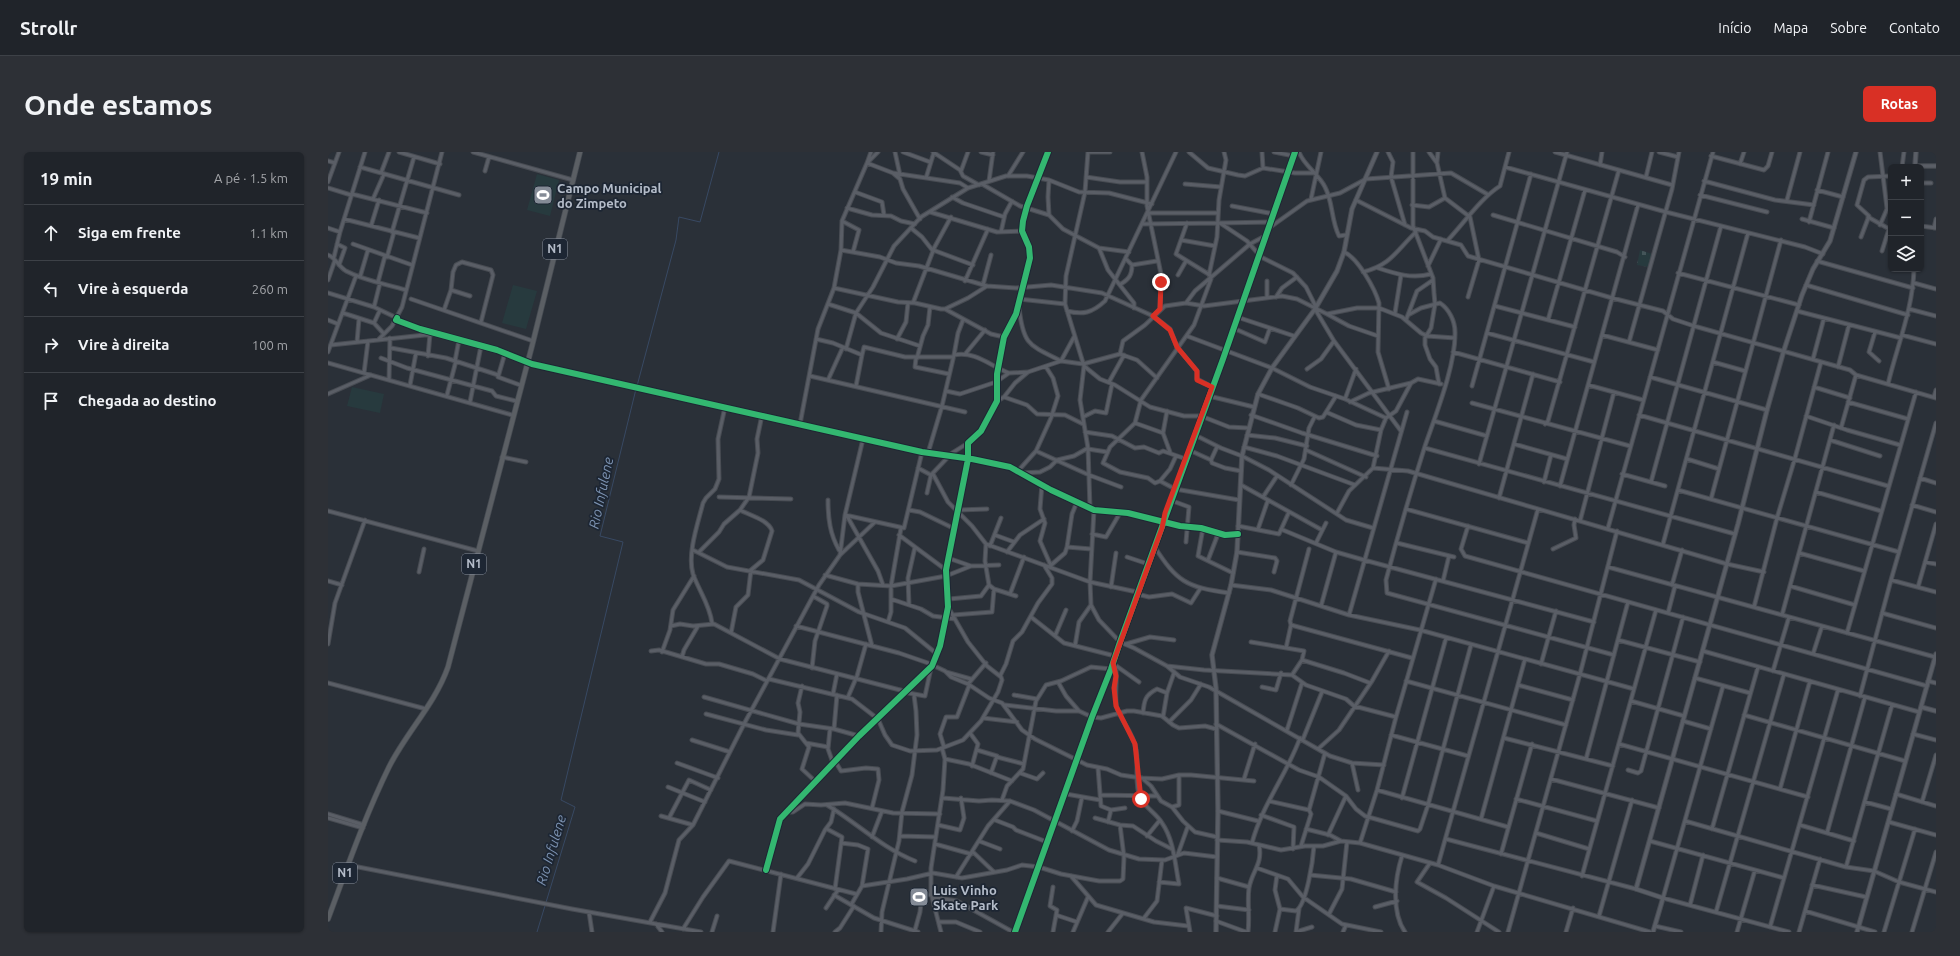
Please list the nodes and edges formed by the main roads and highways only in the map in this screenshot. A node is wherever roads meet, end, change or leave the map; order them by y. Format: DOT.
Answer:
graph roads {
  1 [pos="580,152"];
  2 [pos="328,919"];
  1 -- 2 [label="highway, N1"];
}
